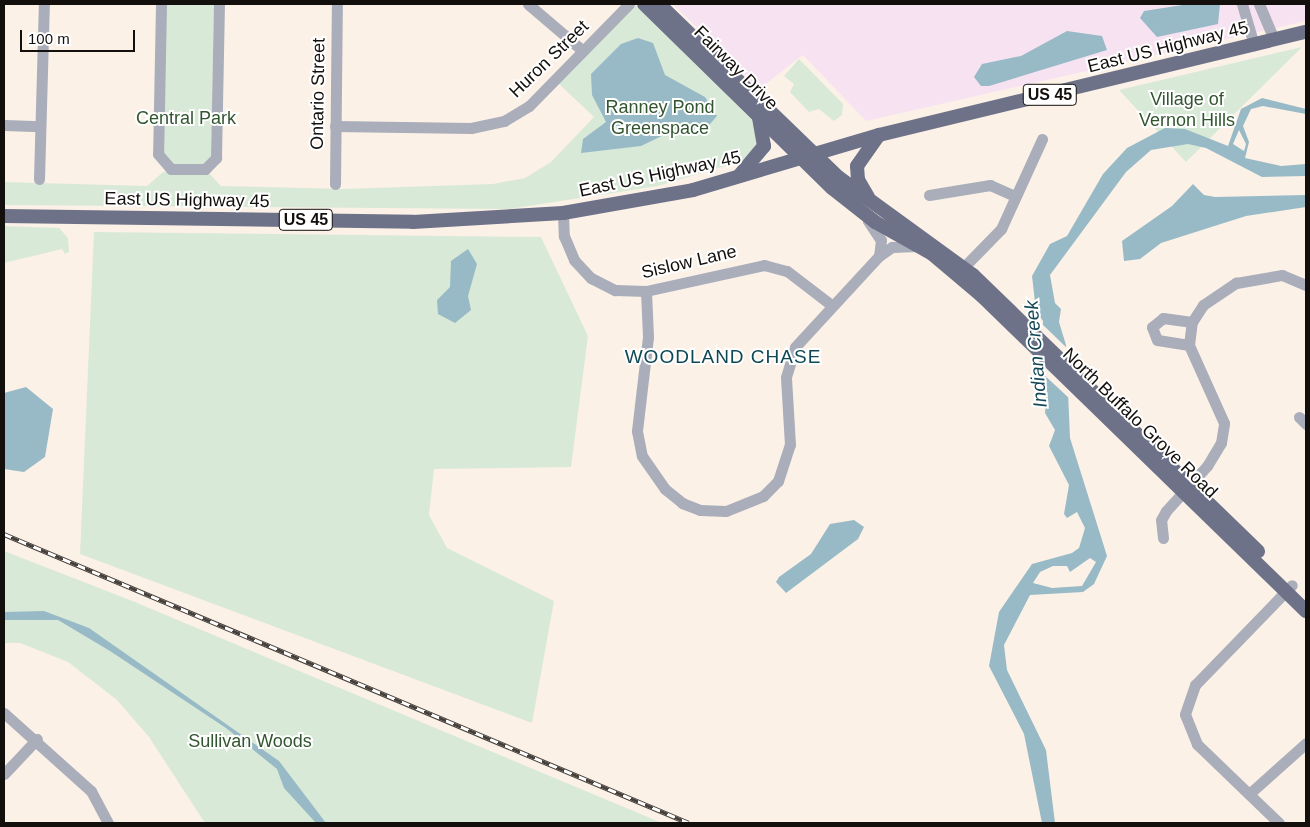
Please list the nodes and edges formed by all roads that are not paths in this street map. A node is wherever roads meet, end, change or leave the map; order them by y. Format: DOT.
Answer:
graph roads {
  1 [pos="44,4"];
  2 [pos="161,4"];
  3 [pos="219,4"];
  4 [pos="337,4"];
  5 [pos="528,4"];
  6 [pos="629,4"];
  7 [pos="644,4"];
  8 [pos="659,4"];
  9 [pos="1242,4"];
  10 [pos="1259,4"];
  11 [pos="1306,32"];
  12 [pos="1274,39"];
  13 [pos="1254,45"];
  14 [pos="583,52"];
  15 [pos="759,117"];
  16 [pos="4,125"];
  17 [pos="40,126"];
  18 [pos="335,126"];
  19 [pos="879,136"];
  20 [pos="1042,139"];
  21 [pos="814,154"];
  22 [pos="801,159"];
  23 [pos="737,178"];
  24 [pos="40,179"];
  25 [pos="335,184"];
  26 [pos="929,195"];
  27 [pos="842,196"];
  28 [pos="1015,196"];
  29 [pos="883,212"];
  30 [pos="563,213"];
  31 [pos="4,216"];
  32 [pos="920,246"];
  33 [pos="879,256"];
  34 [pos="961,271"];
  35 [pos="1306,285"];
  36 [pos="646,291"];
  37 [pos="830,304"];
  38 [pos="1192,322"];
  39 [pos="1190,345"];
  40 [pos="1186,488"];
  41 [pos="1163,538"];
  42 [pos="1289,588"];
  43 [pos="1306,599"];
  44 [pos="1306,611"];
  45 [pos="4,713"];
  46 [pos="37,739"];
  47 [pos="1306,743"];
  48 [pos="4,774"];
  49 [pos="1249,794"];
  50 [pos="108,823"];
  51 [pos="1279,823"];
  1 -- 17 [label="street"];
  2 -- 3 [label="street"];
  4 -- 18 [label="street, Ontario Street"];
  5 -- 14 [label="street"];
  6 -- 14 [label="street, Huron Street"];
  7 -- 15 [label="main road, Fairway Drive"];
  8 -- 21 [label="main road, Fairway Drive"];
  9 -- 13 [label="street"];
  10 -- 12 [label="street"];
  11 -- 12 [label="main road, East US Highway 45 / US 45"];
  12 -- 13 [label="main road, East US Highway 45 / US 45"];
  13 -- 19 [label="main road, East US Highway 45 / US 45"];
  14 -- 18 [label="street, Huron Street"];
  15 -- 22 [label="main road, Fairway Drive"];
  15 -- 23 [label="main road"];
  16 -- 17 [label="street"];
  17 -- 24 [label="street"];
  18 -- 25 [label="street, Ontario Street"];
  19 -- 21 [label="main road, East US Highway 45 / US 45"];
  19 -- 29 [label="main road"];
  20 -- 28 [label="street"];
  21 -- 22 [label="main road, East US Highway 45 / US 45"];
  21 -- 29 [label="main road, North Buffalo Grove Road"];
  22 -- 23 [label="main road, East US Highway 45 / US 45"];
  22 -- 27 [label="main road, North Buffalo Grove Road"];
  23 -- 30 [label="main road, East US Highway 45 / US 45"];
  26 -- 28 [label="street"];
  27 -- 32 [label="main road, North Buffalo Grove Road"];
  27 -- 33 [label="street"];
  28 -- 34 [label="street"];
  29 -- 34 [label="main road, North Buffalo Grove Road"];
  30 -- 31 [label="main road, East US Highway 45 / US 45"];
  30 -- 36 [label="street, Sislow Lane"];
  32 -- 33 [label="street"];
  32 -- 34 [label="main road, North Buffalo Grove Road"];
  33 -- 37 [label="street"];
  34 -- 40 [label="main road, North Buffalo Grove Road"];
  35 -- 38 [label="street"];
  36 -- 37 [label="street, Sislow Lane"];
  36 -- 37 [label="street"];
  38 -- 39 [label="street"];
  38 -- 39 [label="street"];
  39 -- 40 [label="street"];
  40 -- 41 [label="street"];
  40 -- 42 [label="main road, North Buffalo Grove Road"];
  42 -- 43 [label="main road, North Buffalo Grove Road"];
  42 -- 44 [label="main road, North Buffalo Grove Road"];
  42 -- 49 [label="street"];
  45 -- 46 [label="street"];
  46 -- 48 [label="street"];
  46 -- 50 [label="street"];
  47 -- 49 [label="street"];
  49 -- 51 [label="street"];
}
